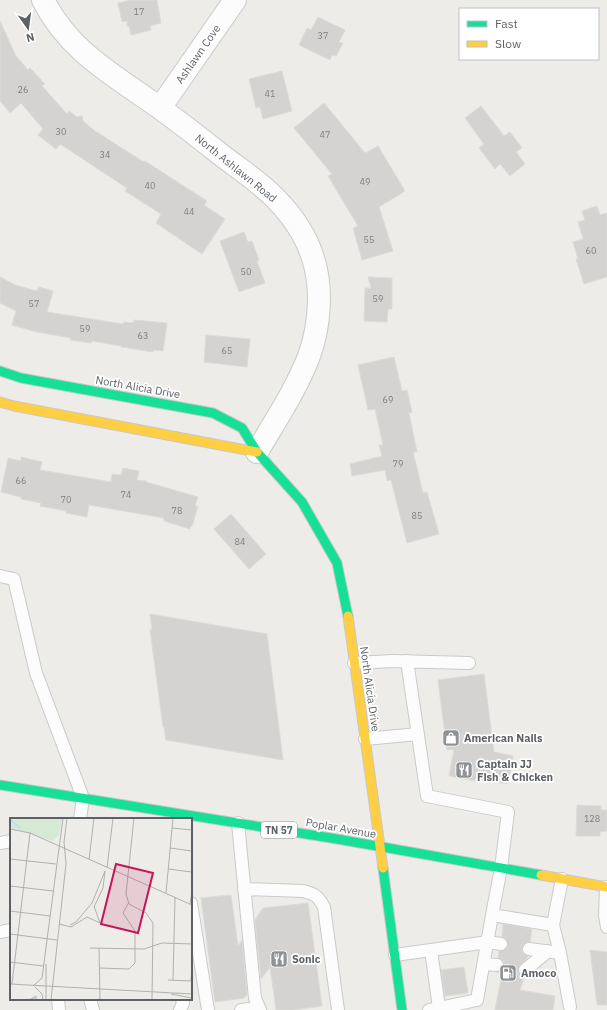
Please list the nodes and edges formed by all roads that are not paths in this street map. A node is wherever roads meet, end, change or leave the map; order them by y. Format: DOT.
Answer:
graph roads {
  1 [pos="43,0"];
  2 [pos="235,0"];
  3 [pos="160,108"];
  4 [pos="0,371"];
  5 [pos="0,402"];
  6 [pos="257,452"];
  7 [pos="0,576"];
  8 [pos="407,661"];
  9 [pos="354,663"];
  10 [pos="469,663"];
  11 [pos="418,734"];
  12 [pos="365,739"];
  13 [pos="0,785"];
  14 [pos="82,798"];
  15 [pos="149,814"];
  16 [pos="80,818"];
  17 [pos="189,818"];
  18 [pos="192,818"];
  19 [pos="238,823"];
  20 [pos="10,842"];
  21 [pos="0,843"];
  22 [pos="380,846"];
  23 [pos="501,868"];
  24 [pos="562,879"];
  25 [pos="607,887"];
  26 [pos="244,889"];
  27 [pos="192,910"];
  28 [pos="492,915"];
  29 [pos="553,925"];
  30 [pos="607,927"];
  31 [pos="10,930"];
  32 [pos="0,932"];
  33 [pos="488,942"];
  34 [pos="501,944"];
  35 [pos="529,949"];
  36 [pos="431,950"];
  37 [pos="554,952"];
  38 [pos="395,955"];
  39 [pos="484,964"];
  40 [pos="497,965"];
  41 [pos="526,970"];
  42 [pos="58,1000"];
  43 [pos="90,1000"];
  44 [pos="182,1000"];
  45 [pos="570,1007"];
  46 [pos="259,1009"];
  47 [pos="434,1009"];
  48 [pos="59,1010"];
  49 [pos="93,1010"];
  50 [pos="180,1010"];
  51 [pos="208,1010"];
  52 [pos="241,1010"];
  53 [pos="338,1010"];
  54 [pos="402,1010"];
  1 -- 3 [label="street, North Ashlawn Road"];
  2 -- 3 [label="street, Ashlawn Cove"];
  3 -- 6 [label="street, North Ashlawn Road"];
  4 -- 6 [label="main road, North Alicia Drive"];
  5 -- 6 [label="main road"];
  6 -- 9 [label="main road, North Alicia Drive"];
  7 -- 14 [label="lane"];
  8 -- 9 [label="lane"];
  8 -- 10 [label="lane"];
  8 -- 11 [label="lane"];
  9 -- 12 [label="main road, North Alicia Drive"];
  11 -- 12 [label="lane"];
  11 -- 23 [label="lane"];
  12 -- 22 [label="main road, North Alicia Drive"];
  13 -- 14 [label="main road, Poplar Avenue / TN 57"];
  14 -- 15 [label="main road, Poplar Avenue / TN 57"];
  14 -- 16 [label="lane"];
  15 -- 17 [label="main road, Poplar Avenue / TN 57"];
  18 -- 19 [label="main road, Poplar Avenue / TN 57"];
  19 -- 22 [label="main road, Poplar Avenue / TN 57"];
  19 -- 26 [label="lane"];
  20 -- 21 [label="lane"];
  22 -- 23 [label="main road, Poplar Avenue / TN 57"];
  22 -- 38 [label="main road, North Alicia Drive"];
  23 -- 24 [label="main road, Poplar Avenue / TN 57"];
  23 -- 28 [label="lane"];
  24 -- 25 [label="main road, Poplar Avenue / TN 57"];
  24 -- 29 [label="lane"];
  25 -- 30 [label="lane"];
  26 -- 46 [label="lane"];
  26 -- 53 [label="lane"];
  27 -- 51 [label="lane"];
  28 -- 29 [label="lane"];
  28 -- 33 [label="lane"];
  29 -- 37 [label="lane"];
  31 -- 32 [label="lane"];
  33 -- 34 [label="lane"];
  33 -- 36 [label="lane"];
  33 -- 39 [label="lane"];
  35 -- 37 [label="lane"];
  36 -- 38 [label="lane"];
  36 -- 47 [label="lane"];
  37 -- 41 [label="lane"];
  37 -- 45 [label="lane"];
  38 -- 54 [label="main road, North Alicia Drive"];
  39 -- 40 [label="lane"];
  39 -- 47 [label="lane"];
  42 -- 48 [label="lane"];
  43 -- 49 [label="lane"];
  44 -- 50 [label="lane"];
  46 -- 52 [label="lane"];
}
